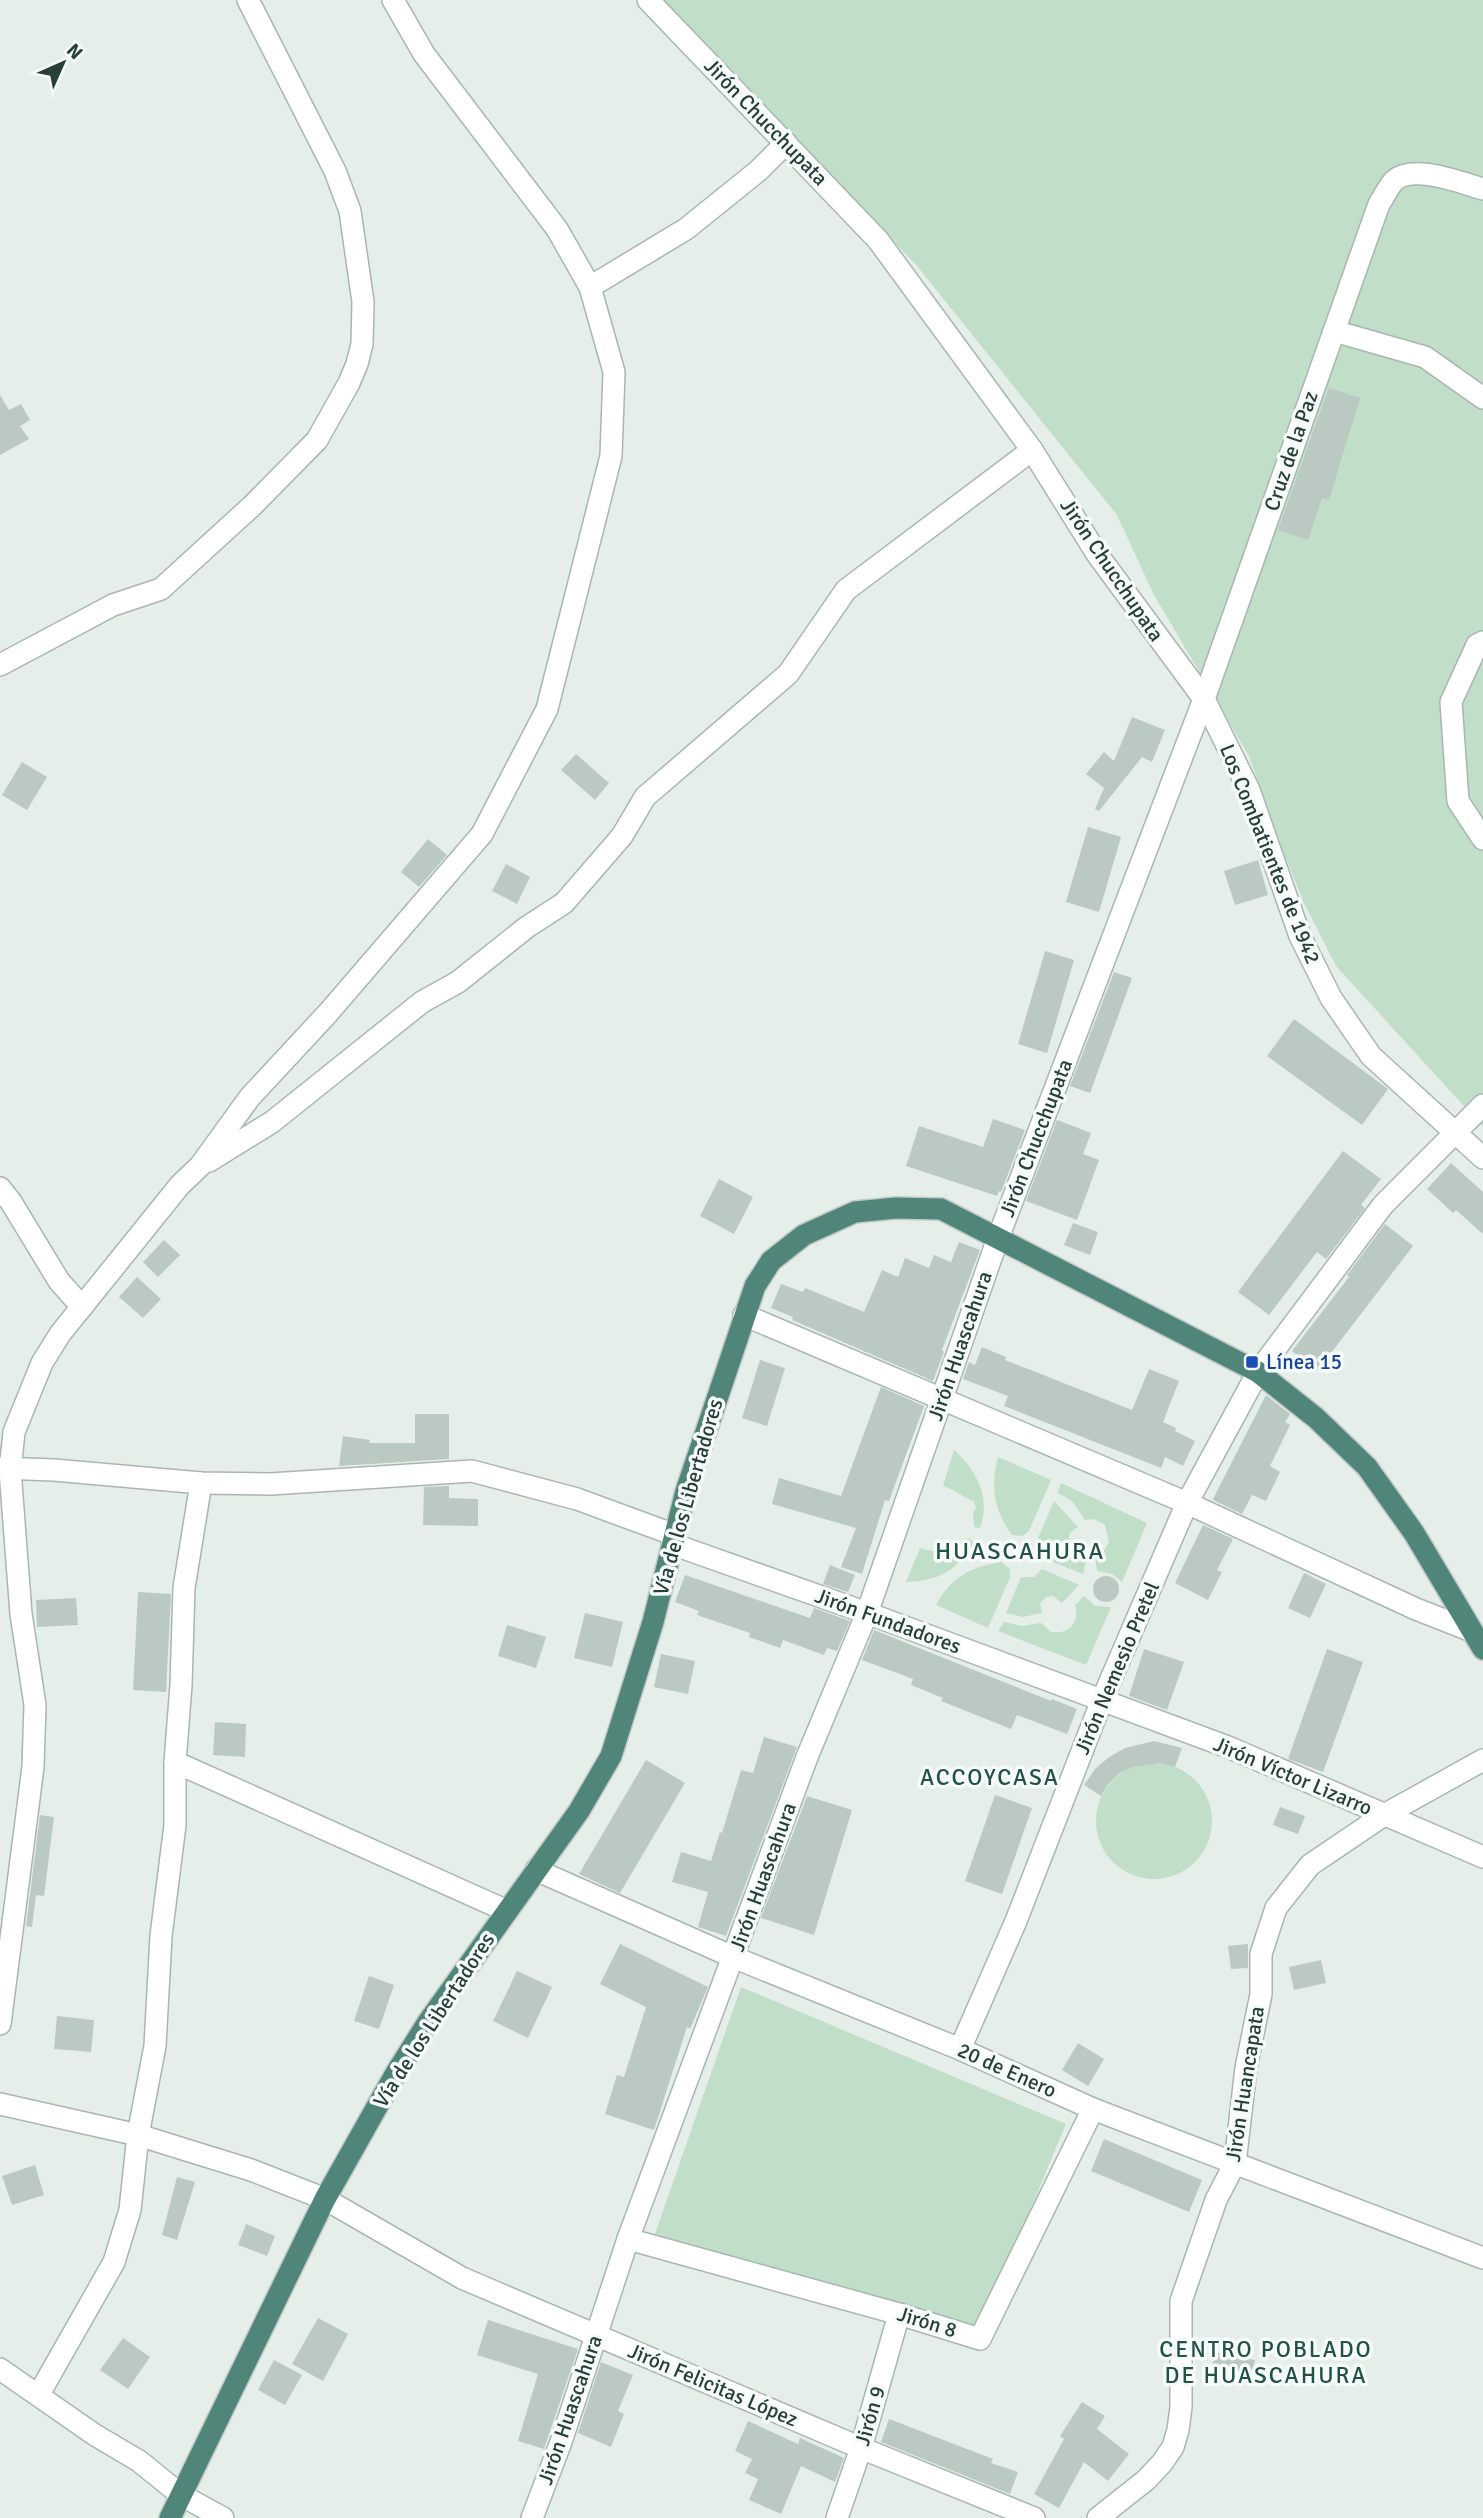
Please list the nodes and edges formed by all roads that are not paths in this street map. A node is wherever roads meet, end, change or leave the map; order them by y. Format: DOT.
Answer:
graph roads {
  1 [pos="248,0"];
  2 [pos="393,0"];
  3 [pos="648,0"];
  4 [pos="786,143"];
  5 [pos="1483,189"];
  6 [pos="590,287"];
  7 [pos="1334,331"];
  8 [pos="1483,398"];
  9 [pos="1032,450"];
  10 [pos="1483,642"];
  11 [pos="0,665"];
  12 [pos="1204,699"];
  13 [pos="1483,839"];
  14 [pos="1483,1104"];
  15 [pos="1457,1132"];
  16 [pos="1483,1158"];
  17 [pos="200,1166"];
  18 [pos="0,1188"];
  19 [pos="998,1238"];
  20 [pos="82,1307"];
  21 [pos="744,1315"];
  22 [pos="1258,1372"];
  23 [pos="942,1398"];
  24 [pos="5,1469"];
  25 [pos="201,1483"];
  26 [pos="1187,1503"];
  27 [pos="673,1540"];
  28 [pos="867,1613"];
  29 [pos="1478,1640"];
  30 [pos="1102,1700"];
  31 [pos="1483,1760"];
  32 [pos="175,1762"];
  33 [pos="1384,1815"];
  34 [pos="1483,1857"];
  35 [pos="536,1870"];
  36 [pos="507,1910"];
  37 [pos="733,1957"];
  38 [pos="0,2024"];
  39 [pos="960,2049"];
  40 [pos="0,2104"];
  41 [pos="1093,2109"];
  42 [pos="138,2135"];
  43 [pos="1235,2163"];
  44 [pos="325,2199"];
  45 [pos="628,2239"];
  46 [pos="1483,2258"];
  47 [pos="899,2314"];
  48 [pos="595,2334"];
  49 [pos="0,2369"];
  50 [pos="39,2394"];
  51 [pos="861,2448"];
  52 [pos="181,2495"];
  53 [pos="170,2518"];
  54 [pos="223,2518"];
  55 [pos="532,2518"];
  56 [pos="837,2518"];
  57 [pos="1034,2518"];
  58 [pos="1098,2518"];
  1 -- 11 [label="street"];
  2 -- 6 [label="street"];
  3 -- 4 [label="street, Jirón Chucchupata"];
  4 -- 6 [label="street"];
  4 -- 9 [label="street, Jirón Chucchupata"];
  5 -- 7 [label="street, Cruz de la Paz"];
  6 -- 17 [label="street"];
  7 -- 8 [label="street"];
  7 -- 12 [label="street, Cruz de la Paz"];
  9 -- 12 [label="street, Jirón Chucchupata"];
  9 -- 17 [label="street"];
  10 -- 13 [label="street"];
  12 -- 15 [label="street, Los Combatientes de 1942"];
  12 -- 19 [label="street, Jirón Chucchupata"];
  14 -- 15 [label="street, Jirón Nemesio Pretel"];
  15 -- 16 [label="street, Los Combatientes de 1942"];
  15 -- 22 [label="street, Jirón Nemesio Pretel"];
  17 -- 20 [label="street"];
  18 -- 20 [label="street"];
  19 -- 21 [label="highway, Vía de los Libertadores"];
  19 -- 22 [label="highway, Vía de los Libertadores"];
  19 -- 23 [label="street, Jirón Huascahura"];
  20 -- 24 [label="street"];
  21 -- 23 [label="street"];
  21 -- 27 [label="highway, Vía de los Libertadores"];
  22 -- 26 [label="street, Jirón Nemesio Pretel"];
  22 -- 29 [label="highway, Vía de los Libertadores"];
  23 -- 26 [label="street"];
  23 -- 28 [label="street, Jirón Huascahura"];
  24 -- 25 [label="street, Jirón Fundadores"];
  24 -- 38 [label="street"];
  25 -- 27 [label="street, Jirón Fundadores"];
  25 -- 32 [label="street"];
  26 -- 29 [label="street"];
  26 -- 30 [label="street, Jirón Nemesio Pretel"];
  27 -- 28 [label="street, Jirón Fundadores"];
  27 -- 35 [label="highway, Vía de los Libertadores"];
  28 -- 30 [label="street, Jirón Fundadores"];
  28 -- 37 [label="street, Jirón Huascahura"];
  30 -- 33 [label="street, Jirón Víctor Lizarro"];
  30 -- 39 [label="street, Jirón Nemesio Pretel"];
  31 -- 33 [label="street, Jirón Huancapata"];
  32 -- 36 [label="street"];
  32 -- 42 [label="street"];
  33 -- 34 [label="street, Jirón Víctor Lizarro"];
  33 -- 43 [label="street, Jirón Huancapata"];
  35 -- 36 [label="highway, Vía de los Libertadores"];
  35 -- 37 [label="street, 20 de Enero"];
  36 -- 44 [label="highway, Vía de los Libertadores"];
  37 -- 39 [label="street, 20 de Enero"];
  37 -- 45 [label="street, Jirón Huascahura"];
  39 -- 41 [label="street, 20 de Enero"];
  40 -- 42 [label="street, Jirón Felicitas López"];
  41 -- 43 [label="street, 20 de Enero"];
  41 -- 47 [label="street, Jirón 8"];
  42 -- 44 [label="street, Jirón Felicitas López"];
  42 -- 50 [label="street"];
  43 -- 46 [label="street, 20 de Enero"];
  43 -- 58 [label="street, Jirón Huancapata"];
  44 -- 48 [label="street, Jirón Felicitas López"];
  44 -- 52 [label="highway, Vía de los Libertadores"];
  45 -- 47 [label="street, Jirón 8"];
  45 -- 48 [label="street, Jirón Huascahura"];
  47 -- 51 [label="street, Jirón 9"];
  48 -- 51 [label="street, Jirón Felicitas López"];
  48 -- 55 [label="street, Jirón Huascahura"];
  49 -- 50 [label="street"];
  50 -- 52 [label="street"];
  51 -- 56 [label="street, Jirón 9"];
  51 -- 57 [label="street, Jirón Felicitas López"];
  52 -- 53 [label="highway, Vía de los Libertadores"];
  52 -- 54 [label="street"];
}
